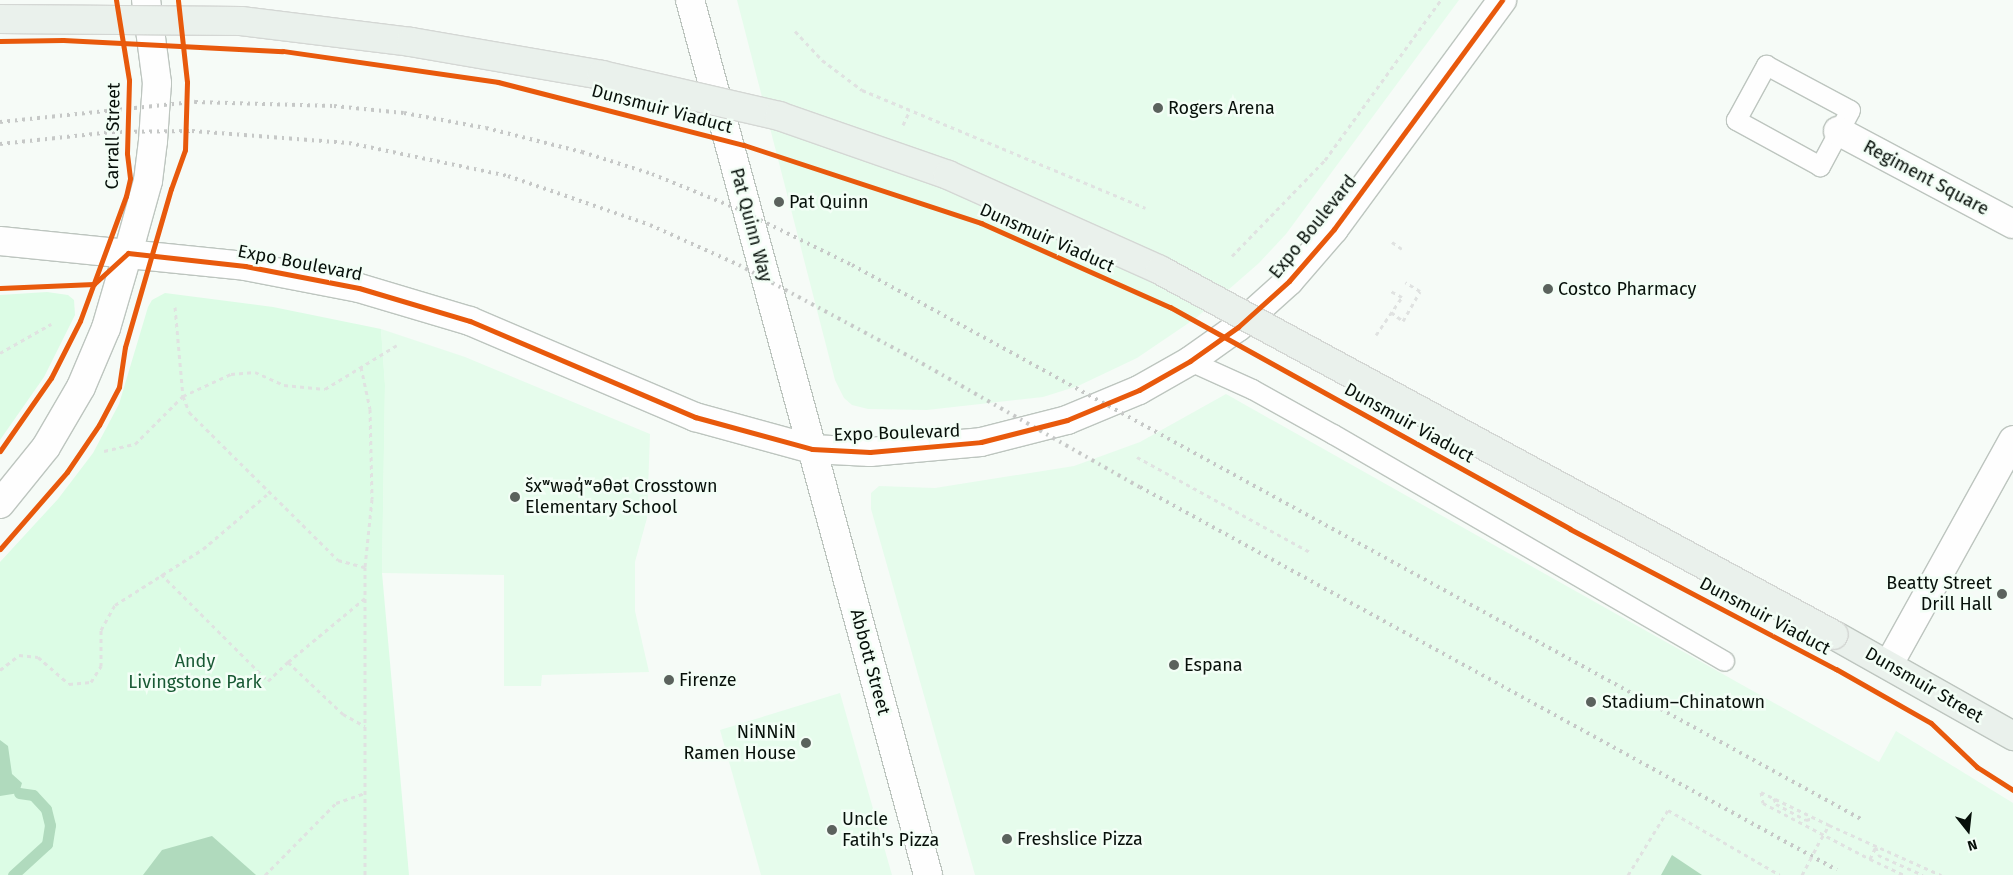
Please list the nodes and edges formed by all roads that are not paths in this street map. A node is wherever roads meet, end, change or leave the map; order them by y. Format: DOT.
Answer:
graph roads {
  1 [pos="146,0"];
  2 [pos="690,0"];
  3 [pos="1502,0"];
  4 [pos="0,19"];
  5 [pos="1838,131"];
  6 [pos="2013,224"];
  7 [pos="0,241"];
  8 [pos="128,254"];
  9 [pos="1190,361"];
  10 [pos="2013,440"];
  11 [pos="812,449"];
  12 [pos="0,504"];
  13 [pos="1834,636"];
  14 [pos="1724,661"];
  15 [pos="1888,664"];
  16 [pos="2013,736"];
  17 [pos="928,875"];
  1 -- 8 [label="street, Carrall Street"];
  2 -- 11 [label="street, Pat Quinn Way"];
  3 -- 9 [label="street, Expo Boulevard"];
  4 -- 13 [label="main road, Dunsmuir Viaduct, bridge"];
  5 -- 5 [label="lane"];
  5 -- 6 [label="street, Regiment Square"];
  7 -- 8 [label="street, Expo Boulevard"];
  8 -- 11 [label="street, Expo Boulevard"];
  8 -- 12 [label="street, Carrall Street"];
  9 -- 11 [label="street, Expo Boulevard"];
  9 -- 14 [label="lane"];
  10 -- 15 [label="street"];
  11 -- 17 [label="street, Abbott Street"];
  13 -- 15 [label="main road, Dunsmuir Street"];
  15 -- 16 [label="main road, Dunsmuir Street"];
}
